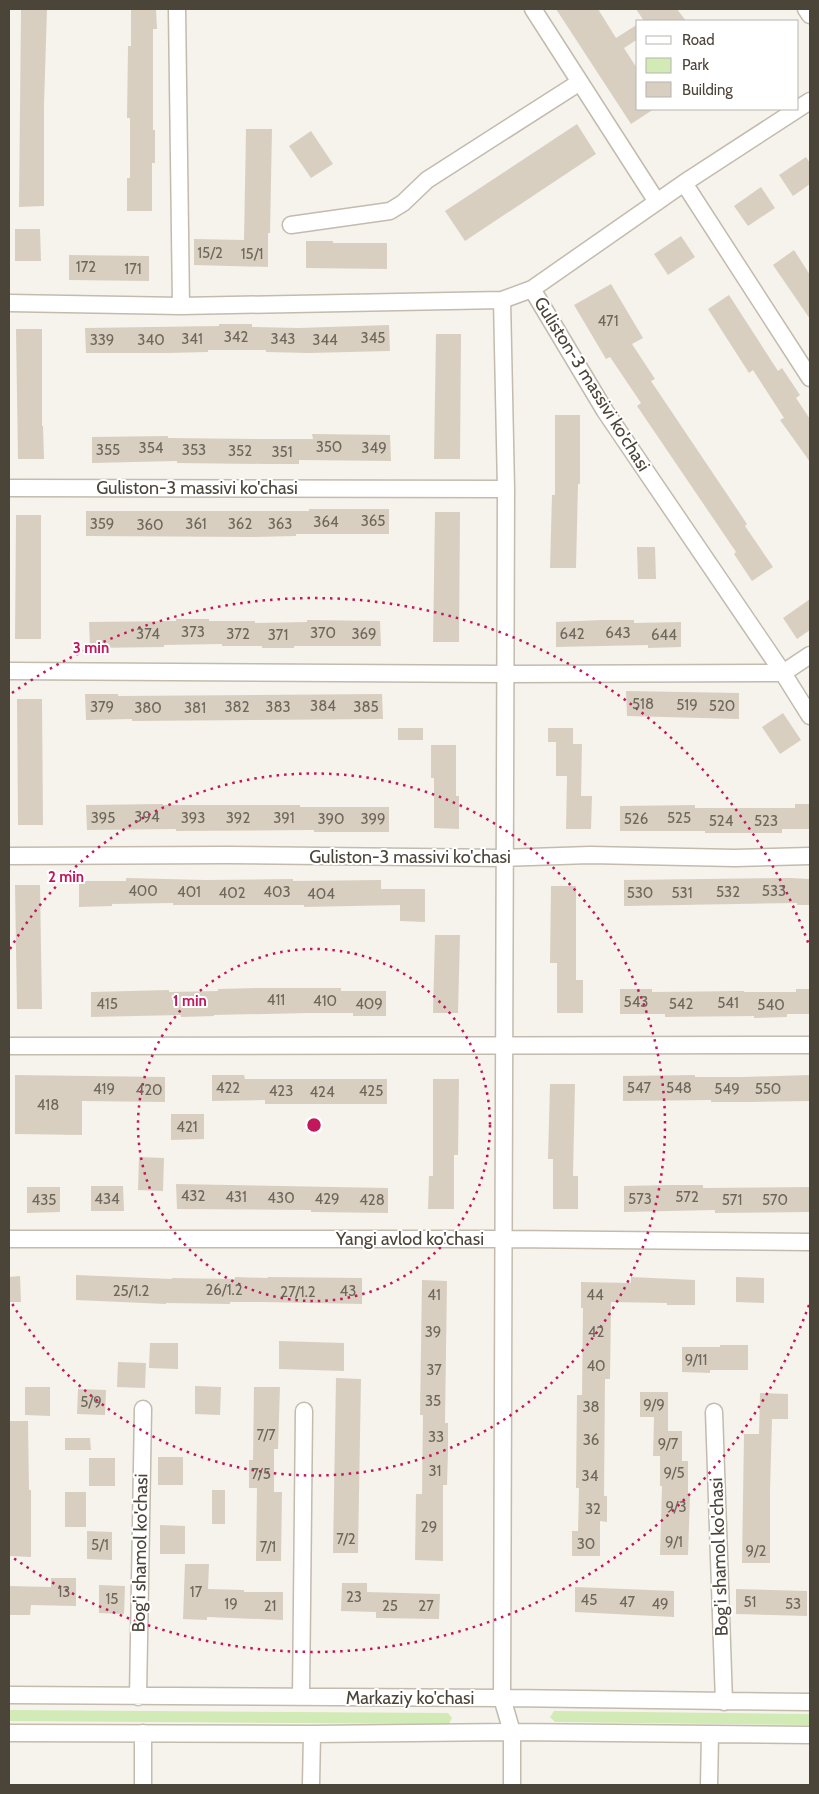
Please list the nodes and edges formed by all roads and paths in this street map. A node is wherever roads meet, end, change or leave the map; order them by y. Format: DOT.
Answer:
graph roads {
  1 [pos="177,9"];
  2 [pos="532,9"];
  3 [pos="806,9"];
  4 [pos="810,15"];
  5 [pos="580,82"];
  6 [pos="810,101"];
  7 [pos="799,108"];
  8 [pos="796,110"];
  9 [pos="684,183"];
  10 [pos="657,202"];
  11 [pos="292,225"];
  12 [pos="532,289"];
  13 [pos="502,300"];
  14 [pos="9,303"];
  15 [pos="181,306"];
  16 [pos="810,378"];
  17 [pos="9,488"];
  18 [pos="506,489"];
  19 [pos="810,654"];
  20 [pos="9,671"];
  21 [pos="783,673"];
  22 [pos="505,674"];
  23 [pos="810,716"];
  24 [pos="9,856"];
  25 [pos="810,856"];
  26 [pos="504,858"];
  27 [pos="503,1045"];
  28 [pos="810,1045"];
  29 [pos="9,1046"];
  30 [pos="502,1238"];
  31 [pos="9,1239"];
  32 [pos="810,1242"];
  33 [pos="143,1410"];
  34 [pos="304,1411"];
  35 [pos="714,1412"];
  36 [pos="9,1695"];
  37 [pos="138,1697"];
  38 [pos="301,1697"];
  39 [pos="502,1698"];
  40 [pos="724,1702"];
  41 [pos="810,1702"];
  42 [pos="512,1732"];
  43 [pos="9,1733"];
  44 [pos="143,1733"];
  45 [pos="312,1734"];
  46 [pos="710,1735"];
  47 [pos="810,1735"];
  48 [pos="143,1785"];
  49 [pos="311,1785"];
  50 [pos="512,1785"];
  51 [pos="709,1785"];
  1 -- 15 [label="street"];
  2 -- 5 [label="street"];
  3 -- 4 [label="street"];
  5 -- 10 [label="street"];
  5 -- 11 [label="street"];
  6 -- 7 [label="street"];
  8 -- 9 [label="street"];
  9 -- 10 [label="street"];
  9 -- 16 [label="street"];
  10 -- 12 [label="street"];
  12 -- 13 [label="street, Guliston-3 massivi ko'chasi"];
  12 -- 21 [label="street, Guliston-3 massivi ko'chasi"];
  13 -- 15 [label="street, Guliston-3 massivi ko'chasi"];
  13 -- 18 [label="street"];
  14 -- 15 [label="street, Guliston-3 massivi ko'chasi"];
  17 -- 18 [label="street, Guliston-3 massivi ko'chasi"];
  18 -- 22 [label="street"];
  19 -- 21 [label="street"];
  20 -- 22 [label="street"];
  21 -- 22 [label="street"];
  21 -- 23 [label="street, Guliston-3 massivi ko'chasi"];
  22 -- 26 [label="street"];
  24 -- 26 [label="street, Guliston-3 massivi ko'chasi"];
  25 -- 26 [label="street, Guliston-3 massivi ko'chasi"];
  26 -- 27 [label="street"];
  27 -- 28 [label="street"];
  27 -- 29 [label="street"];
  27 -- 30 [label="street"];
  30 -- 31 [label="street, Yangi avlod ko'chasi"];
  30 -- 32 [label="street, Yangi avlod ko'chasi"];
  30 -- 39 [label="street"];
  33 -- 37 [label="street, Bog'i shamol ko'chasi"];
  34 -- 38 [label="street"];
  35 -- 40 [label="street, Bog'i shamol ko'chasi"];
  36 -- 37 [label="street, Markaziy ko'chasi"];
  37 -- 38 [label="street, Markaziy ko'chasi"];
  38 -- 39 [label="street, Markaziy ko'chasi"];
  39 -- 40 [label="street, Markaziy ko'chasi"];
  39 -- 42 [label="street"];
  40 -- 41 [label="street, Markaziy ko'chasi"];
  42 -- 45 [label="street, Markaziy ko'chasi"];
  42 -- 46 [label="street, Markaziy ko'chasi"];
  42 -- 50 [label="street"];
  43 -- 44 [label="street, Markaziy ko'chasi"];
  44 -- 45 [label="street, Markaziy ko'chasi"];
  44 -- 48 [label="street"];
  45 -- 49 [label="street"];
  46 -- 47 [label="street, Markaziy ko'chasi"];
  46 -- 51 [label="street"];
}
